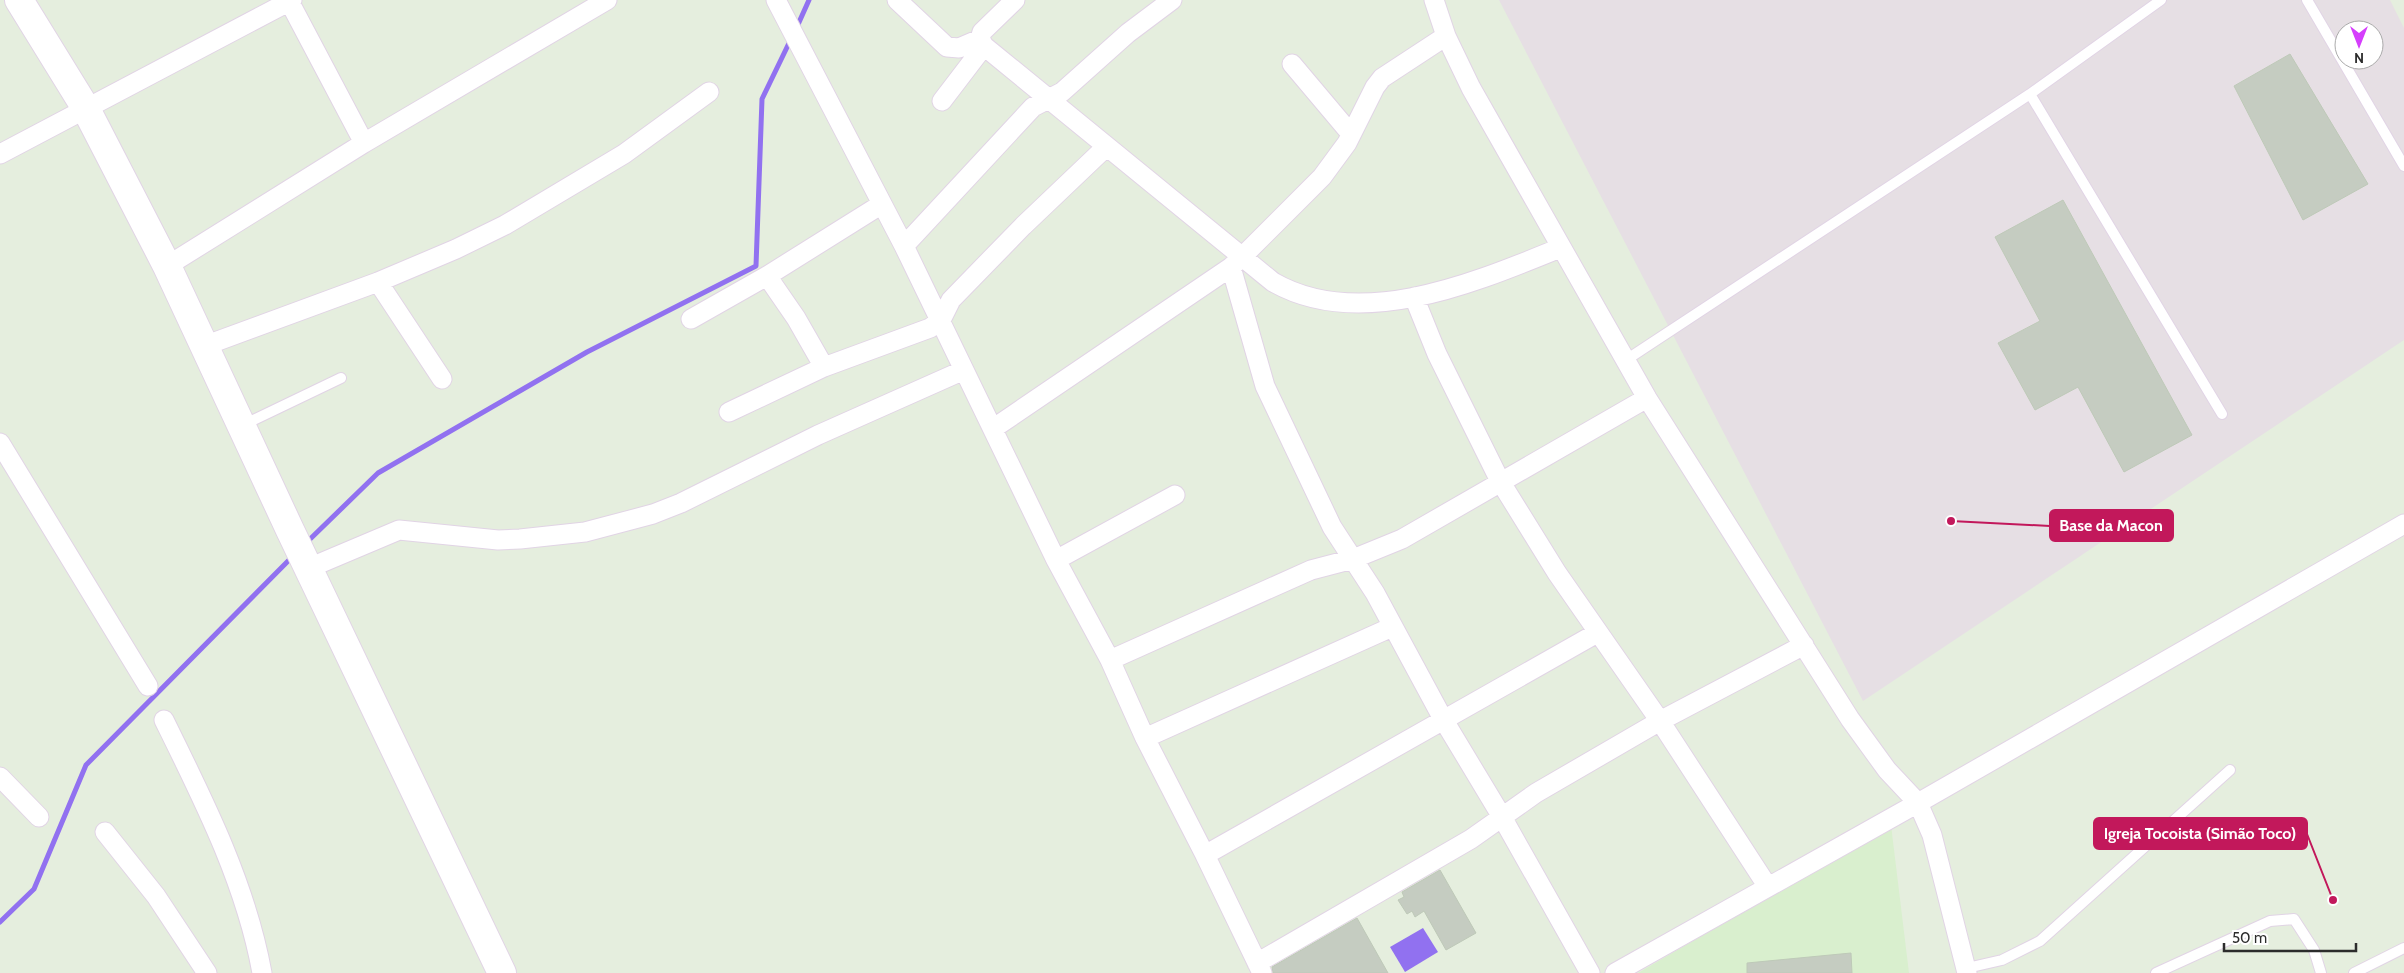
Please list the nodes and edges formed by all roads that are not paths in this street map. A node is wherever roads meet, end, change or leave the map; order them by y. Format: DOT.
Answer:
graph roads {
  1 [pos="19,0"];
  2 [pos="607,0"];
  3 [pos="776,0"];
  4 [pos="897,0"];
  5 [pos="1015,0"];
  6 [pos="1172,0"];
  7 [pos="1434,0"];
  8 [pos="2161,0"];
  9 [pos="2307,0"];
  10 [pos="291,1"];
  11 [pos="257,8"];
  12 [pos="1446,36"];
  13 [pos="982,43"];
  14 [pos="1292,64"];
  15 [pos="709,92"];
  16 [pos="2030,94"];
  17 [pos="1050,98"];
  18 [pos="942,101"];
  19 [pos="85,107"];
  20 [pos="1351,134"];
  21 [pos="364,143"];
  22 [pos="1106,147"];
  23 [pos="0,154"];
  24 [pos="2404,166"];
  25 [pos="882,204"];
  26 [pos="904,246"];
  27 [pos="1560,248"];
  28 [pos="1237,262"];
  29 [pos="167,266"];
  30 [pos="767,276"];
  31 [pos="378,282"];
  32 [pos="1414,297"];
  33 [pos="691,319"];
  34 [pos="940,320"];
  35 [pos="204,346"];
  36 [pos="1626,360"];
  37 [pos="824,367"];
  38 [pos="964,370"];
  39 [pos="341,378"];
  40 [pos="442,379"];
  41 [pos="1647,398"];
  42 [pos="729,412"];
  43 [pos="2222,414"];
  44 [pos="242,426"];
  45 [pos="994,428"];
  46 [pos="0,443"];
  47 [pos="7,469"];
  48 [pos="1500,481"];
  49 [pos="1175,495"];
  50 [pos="2404,524"];
  51 [pos="1353,559"];
  52 [pos="1056,560"];
  53 [pos="307,564"];
  54 [pos="1392,627"];
  55 [pos="1597,632"];
  56 [pos="1804,645"];
  57 [pos="1110,660"];
  58 [pos="148,686"];
  59 [pos="1443,719"];
  60 [pos="164,720"];
  61 [pos="1660,721"];
  62 [pos="1145,738"];
  63 [pos="2230,770"];
  64 [pos="0,777"];
  65 [pos="1918,804"];
  66 [pos="39,817"];
  67 [pos="1502,817"];
  68 [pos="105,832"];
  69 [pos="1205,855"];
  70 [pos="1768,887"];
  71 [pos="2404,948"];
  72 [pos="1259,968"];
  73 [pos="1967,971"];
  74 [pos="207,973"];
  75 [pos="262,973"];
  76 [pos="502,973"];
  77 [pos="1590,973"];
  78 [pos="1616,973"];
  79 [pos="2156,973"];
  80 [pos="2321,973"];
  81 [pos="2354,973"];
  1 -- 19 [label="street"];
  2 -- 21 [label="street"];
  3 -- 25 [label="street"];
  4 -- 13 [label="street"];
  5 -- 13 [label="street"];
  6 -- 17 [label="street"];
  7 -- 12 [label="street"];
  8 -- 16 [label="lane"];
  9 -- 24 [label="lane"];
  10 -- 11 [label="street"];
  10 -- 21 [label="street"];
  11 -- 19 [label="street"];
  12 -- 20 [label="street"];
  12 -- 27 [label="street"];
  13 -- 17 [label="street"];
  13 -- 18 [label="street"];
  14 -- 20 [label="street"];
  15 -- 31 [label="street"];
  16 -- 36 [label="lane"];
  16 -- 43 [label="lane"];
  17 -- 22 [label="street"];
  17 -- 26 [label="street"];
  19 -- 23 [label="street"];
  19 -- 29 [label="street"];
  20 -- 28 [label="street"];
  21 -- 29 [label="street"];
  22 -- 28 [label="street"];
  22 -- 34 [label="street"];
  25 -- 26 [label="street"];
  25 -- 30 [label="street"];
  26 -- 34 [label="street"];
  27 -- 32 [label="street"];
  27 -- 36 [label="street"];
  28 -- 32 [label="street"];
  28 -- 45 [label="street"];
  28 -- 51 [label="street"];
  29 -- 35 [label="street"];
  30 -- 33 [label="street"];
  30 -- 37 [label="street"];
  31 -- 35 [label="street"];
  31 -- 40 [label="street"];
  32 -- 48 [label="street"];
  34 -- 37 [label="street"];
  34 -- 38 [label="street"];
  35 -- 44 [label="street"];
  36 -- 41 [label="street"];
  37 -- 42 [label="street"];
  38 -- 45 [label="street"];
  38 -- 53 [label="street"];
  39 -- 44 [label="lane"];
  41 -- 48 [label="street"];
  41 -- 56 [label="street"];
  44 -- 53 [label="street"];
  45 -- 52 [label="street"];
  46 -- 47 [label="street"];
  47 -- 58 [label="street"];
  48 -- 51 [label="street"];
  48 -- 55 [label="street"];
  49 -- 52 [label="street"];
  50 -- 65 [label="street"];
  51 -- 54 [label="street"];
  51 -- 57 [label="street"];
  52 -- 57 [label="street"];
  53 -- 76 [label="street"];
  54 -- 59 [label="street"];
  54 -- 62 [label="street"];
  55 -- 59 [label="street"];
  55 -- 61 [label="street"];
  56 -- 61 [label="street"];
  56 -- 65 [label="street"];
  57 -- 62 [label="street"];
  59 -- 67 [label="street"];
  59 -- 69 [label="street"];
  60 -- 75 [label="street"];
  61 -- 67 [label="street"];
  61 -- 70 [label="street"];
  62 -- 69 [label="street"];
  63 -- 73 [label="lane"];
  64 -- 66 [label="street"];
  65 -- 70 [label="street"];
  65 -- 73 [label="street"];
  67 -- 72 [label="street"];
  67 -- 77 [label="street"];
  68 -- 74 [label="street"];
  69 -- 72 [label="street"];
  70 -- 78 [label="street"];
  71 -- 81 [label="lane"];
  79 -- 80 [label="lane"];
}
